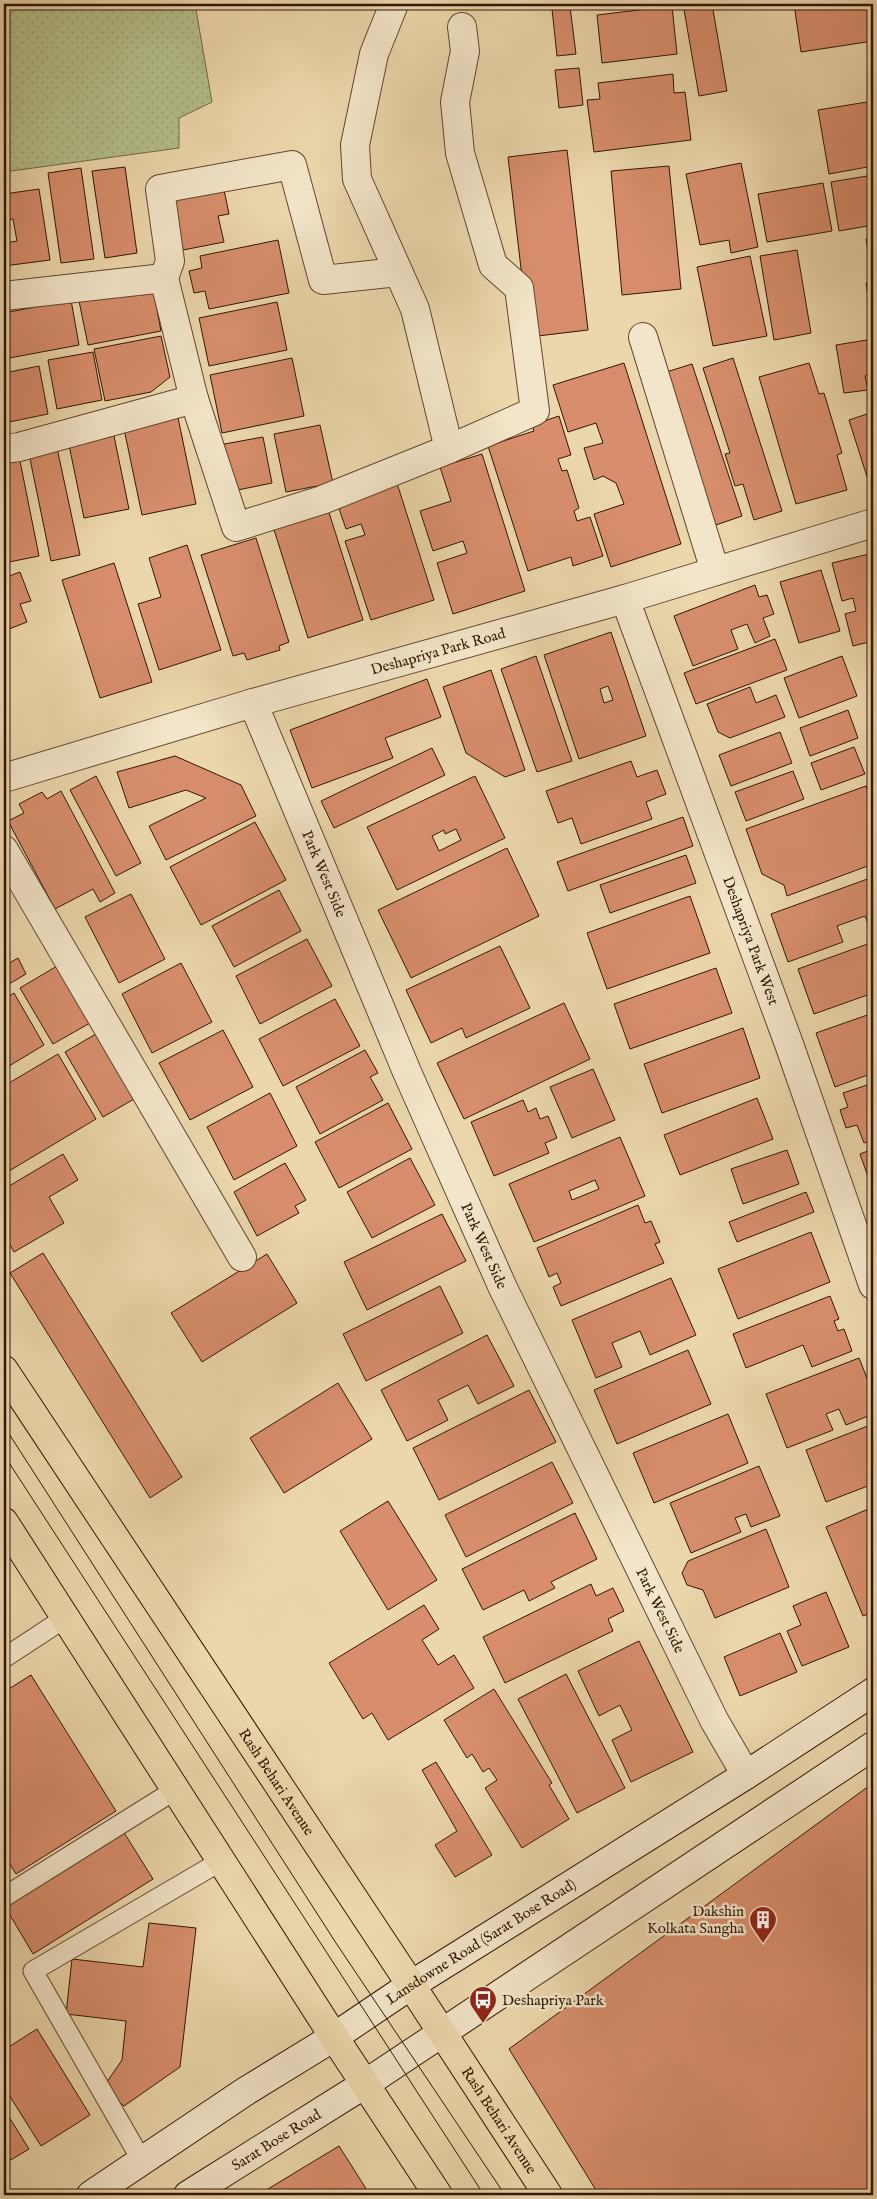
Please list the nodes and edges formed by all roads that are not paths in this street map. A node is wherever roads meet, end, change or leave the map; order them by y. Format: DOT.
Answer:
graph roads {
  1 [pos="394,4"];
  2 [pos="462,27"];
  3 [pos="398,272"];
  4 [pos="164,278"];
  5 [pos="4,296"];
  6 [pos="643,337"];
  7 [pos="194,398"];
  8 [pos="4,449"];
  9 [pos="449,449"];
  10 [pos="873,523"];
  11 [pos="714,571"];
  12 [pos="624,598"];
  13 [pos="252,703"];
  14 [pos="4,778"];
  15 [pos="4,850"];
  16 [pos="242,1258"];
  17 [pos="873,1285"];
  18 [pos="4,1370"];
  19 [pos="4,1522"];
  20 [pos="65,1618"];
  21 [pos="4,1658"];
  22 [pos="873,1692"];
  23 [pos="873,1746"];
  24 [pos="746,1775"];
  25 [pos="175,1790"];
  26 [pos="221,1861"];
  27 [pos="4,1897"];
  28 [pos="411,1985"];
  29 [pos="441,2032"];
  30 [pos="334,2037"];
  31 [pos="365,2084"];
  32 [pos="142,2161"];
  33 [pos="91,2195"];
  34 [pos="188,2195"];
  35 [pos="438,2195"];
  36 [pos="548,2195"];
  1 -- 3 [label="street"];
  2 -- 9 [label="street"];
  3 -- 4 [label="street"];
  3 -- 9 [label="street"];
  4 -- 5 [label="street"];
  4 -- 7 [label="street"];
  6 -- 11 [label="street"];
  7 -- 8 [label="street"];
  7 -- 9 [label="street"];
  10 -- 11 [label="street, Deshapriya Park Road"];
  11 -- 12 [label="street, Deshapriya Park Road"];
  12 -- 13 [label="street, Deshapriya Park Road"];
  12 -- 17 [label="street, Deshapriya Park West"];
  13 -- 14 [label="street, Deshapriya Park Road"];
  13 -- 24 [label="street, Park West Side"];
  15 -- 16 [label="street"];
  18 -- 28 [label="main road, Rash Behari Avenue"];
  19 -- 20 [label="main road"];
  20 -- 21 [label="lane"];
  20 -- 25 [label="main road"];
  22 -- 24 [label="street, Lansdowne Road (Sarat Bose Road)"];
  23 -- 29 [label="street"];
  24 -- 28 [label="street, Lansdowne Road (Sarat Bose Road)"];
  25 -- 26 [label="main road"];
  25 -- 27 [label="lane"];
  26 -- 30 [label="main road"];
  26 -- 32 [label="lane"];
  28 -- 29 [label="main road, Rash Behari Avenue"];
  28 -- 30 [label="street, Lansdowne Road (Sarat Bose Road)"];
  29 -- 31 [label="street"];
  29 -- 36 [label="main road, Rash Behari Avenue"];
  30 -- 31 [label="main road"];
  30 -- 32 [label="street, Lansdowne Road (Sarat Bose Road)"];
  31 -- 34 [label="street, Sarat Bose Road"];
  31 -- 35 [label="main road"];
  32 -- 33 [label="street, Lansdowne Road (Sarat Bose Road)"];
}
